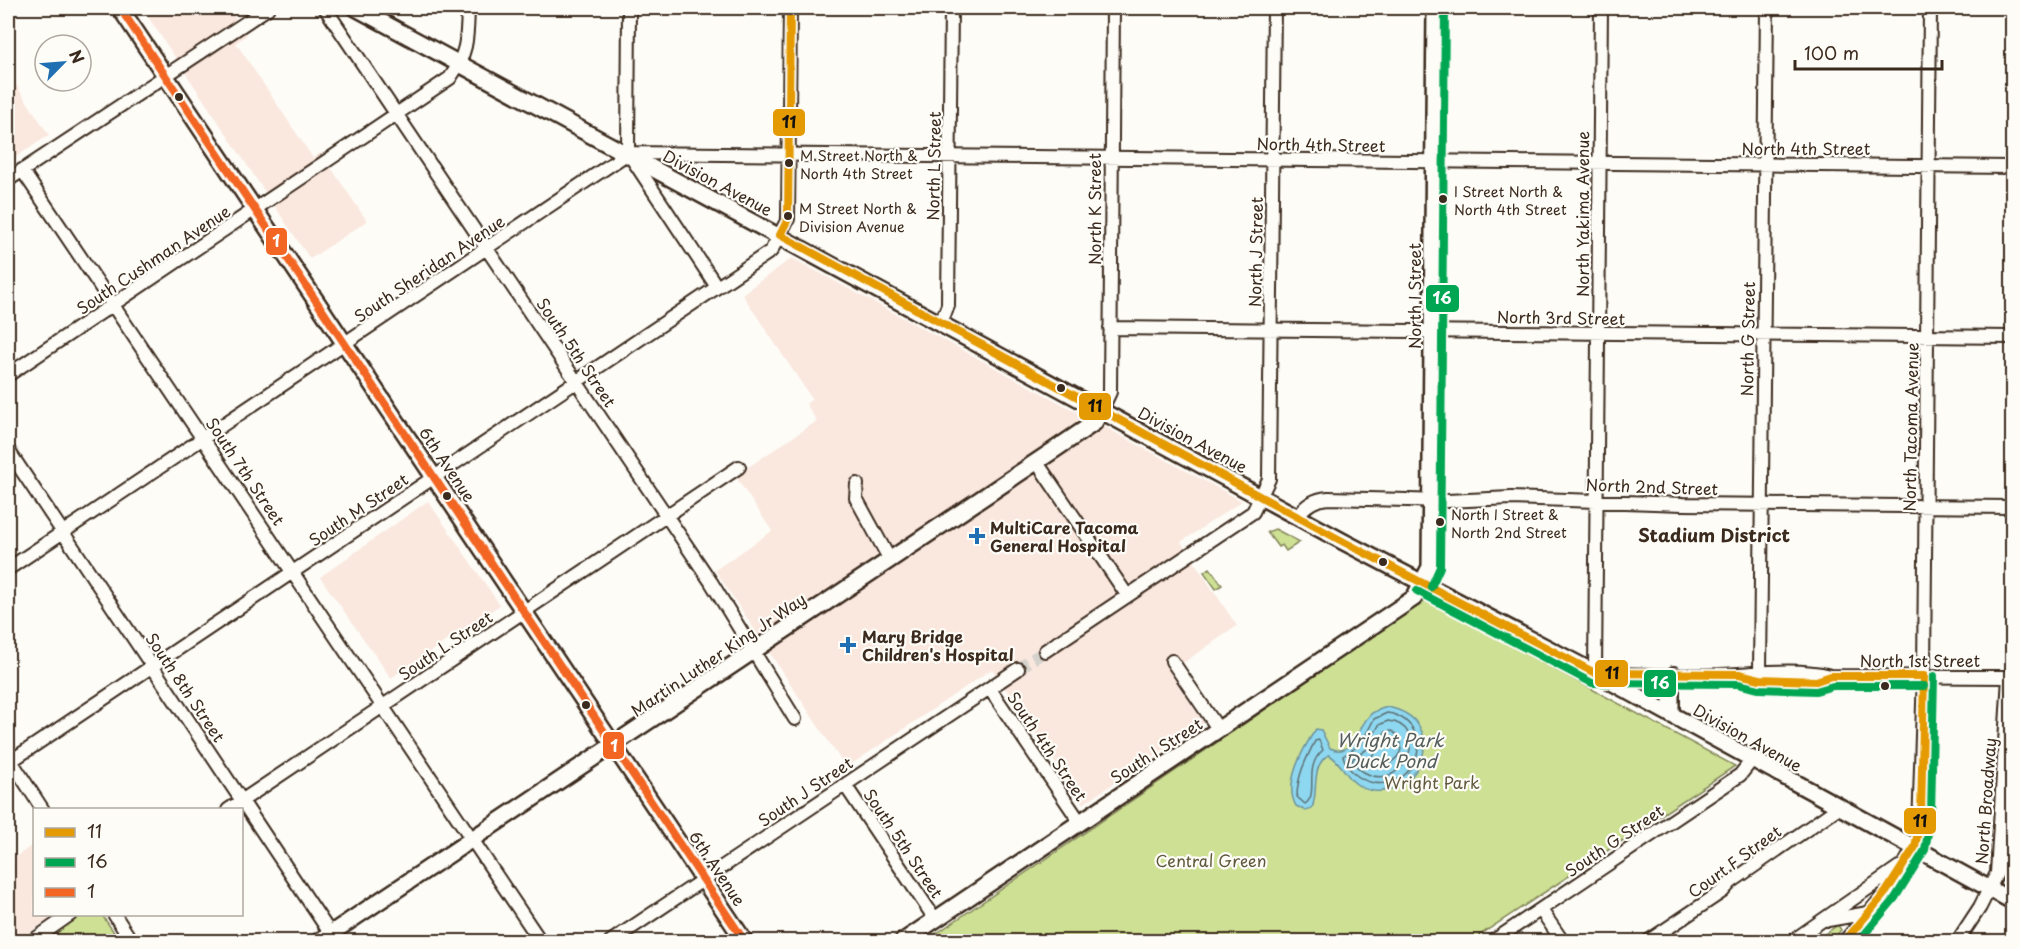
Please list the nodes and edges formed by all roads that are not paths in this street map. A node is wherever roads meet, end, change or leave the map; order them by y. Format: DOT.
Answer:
graph roads {
  1 [pos="120,8"];
  2 [pos="268,8"];
  3 [pos="325,8"];
  4 [pos="356,8"];
  5 [pos="468,8"];
  6 [pos="629,8"];
  7 [pos="790,8"];
  8 [pos="951,8"];
  9 [pos="1113,8"];
  10 [pos="1274,8"];
  11 [pos="1435,8"];
  12 [pos="1600,8"];
  13 [pos="1767,8"];
  14 [pos="1930,8"];
  15 [pos="460,63"];
  16 [pos="164,74"];
  17 [pos="397,114"];
  18 [pos="628,153"];
  19 [pos="789,155"];
  20 [pos="950,157"];
  21 [pos="1111,158"];
  22 [pos="1272,160"];
  23 [pos="1433,162"];
  24 [pos="1599,163"];
  25 [pos="1766,165"];
  26 [pos="1929,165"];
  27 [pos="2013,167"];
  28 [pos="22,170"];
  29 [pos="8,180"];
  30 [pos="255,209"];
  31 [pos="780,235"];
  32 [pos="487,249"];
  33 [pos="717,287"];
  34 [pos="115,305"];
  35 [pos="941,323"];
  36 [pos="1110,328"];
  37 [pos="1271,330"];
  38 [pos="1432,331"];
  39 [pos="1598,334"];
  40 [pos="1928,335"];
  41 [pos="1763,336"];
  42 [pos="2013,337"];
  43 [pos="346,343"];
  44 [pos="8,375"];
  45 [pos="576,382"];
  46 [pos="1102,409"];
  47 [pos="204,437"];
  48 [pos="8,450"];
  49 [pos="1036,461"];
  50 [pos="739,466"];
  51 [pos="435,476"];
  52 [pos="857,484"];
  53 [pos="1263,496"];
  54 [pos="1431,500"];
  55 [pos="1595,500"];
  56 [pos="1925,504"];
  57 [pos="1762,505"];
  58 [pos="2013,507"];
  59 [pos="665,516"];
  60 [pos="1298,516"];
  61 [pos="62,532"];
  62 [pos="890,560"];
  63 [pos="8,569"];
  64 [pos="293,572"];
  65 [pos="1422,582"];
  66 [pos="1127,595"];
  67 [pos="525,611"];
  68 [pos="1045,651"];
  69 [pos="753,652"];
  70 [pos="1172,661"];
  71 [pos="152,666"];
  72 [pos="1018,669"];
  73 [pos="1760,671"];
  74 [pos="1595,674"];
  75 [pos="1739,674"];
  76 [pos="1674,675"];
  77 [pos="1831,676"];
  78 [pos="1924,676"];
  79 [pos="2012,677"];
  80 [pos="990,689"];
  81 [pos="383,705"];
  82 [pos="1671,715"];
  83 [pos="795,720"];
  84 [pos="1219,730"];
  85 [pos="613,746"];
  86 [pos="9,760"];
  87 [pos="1751,761"];
  88 [pos="845,785"];
  89 [pos="242,800"];
  90 [pos="1839,807"];
  91 [pos="42,808"];
  92 [pos="231,808"];
  93 [pos="1080,822"];
  94 [pos="470,838"];
  95 [pos="1915,847"];
  96 [pos="1903,864"];
  97 [pos="703,879"];
  98 [pos="1989,890"];
  99 [pos="2013,902"];
  100 [pos="1541,910"];
  101 [pos="1868,913"];
  102 [pos="70,916"];
  103 [pos="115,916"];
  104 [pos="935,919"];
  105 [pos="1820,922"];
  106 [pos="328,939"];
  107 [pos="31,942"];
  108 [pos="132,942"];
  109 [pos="541,942"];
  110 [pos="610,942"];
  111 [pos="745,942"];
  112 [pos="902,942"];
  113 [pos="1492,942"];
  114 [pos="1563,942"];
  115 [pos="1647,942"];
  116 [pos="1791,942"];
  117 [pos="1844,942"];
  118 [pos="1958,942"];
  1 -- 16 [label="main road, 6th Avenue"];
  2 -- 16 [label="street"];
  3 -- 17 [label="street, South 5th Street"];
  4 -- 15 [label="main road, Division Avenue"];
  5 -- 15 [label="street"];
  6 -- 18 [label="street"];
  7 -- 19 [label="street"];
  8 -- 20 [label="street, North L Street"];
  9 -- 21 [label="street, North K Street"];
  10 -- 22 [label="street, North J Street"];
  11 -- 23 [label="main road, North I Street"];
  12 -- 24 [label="street, North Yakima Avenue"];
  13 -- 25 [label="street, North G Street"];
  14 -- 26 [label="street, North Tacoma Avenue"];
  15 -- 17 [label="street, South Cushman Avenue"];
  15 -- 18 [label="main road, Division Avenue"];
  16 -- 28 [label="street"];
  16 -- 30 [label="main road, 6th Avenue"];
  17 -- 30 [label="street, South Cushman Avenue"];
  17 -- 32 [label="street, South 5th Street"];
  18 -- 19 [label="street, North 4th Street"];
  18 -- 31 [label="main road, Division Avenue"];
  18 -- 32 [label="street, South Sheridan Avenue"];
  18 -- 33 [label="street"];
  19 -- 20 [label="street, North 4th Street"];
  19 -- 31 [label="street"];
  20 -- 21 [label="street, North 4th Street"];
  20 -- 35 [label="street, North L Street"];
  21 -- 22 [label="street, North 4th Street"];
  21 -- 36 [label="street, North K Street"];
  22 -- 23 [label="street, North 4th Street"];
  22 -- 37 [label="street, North J Street"];
  23 -- 24 [label="street, North 4th Street"];
  23 -- 38 [label="main road, North I Street"];
  24 -- 25 [label="street, North 4th Street"];
  24 -- 39 [label="street, North Yakima Avenue"];
  25 -- 26 [label="street, North 4th Street"];
  25 -- 41 [label="street, North G Street"];
  26 -- 27 [label="street, North 4th Street"];
  26 -- 40 [label="street, North Tacoma Avenue"];
  28 -- 29 [label="street"];
  28 -- 34 [label="street, South 7th Street"];
  30 -- 34 [label="street, South Cushman Avenue"];
  30 -- 43 [label="main road, 6th Avenue"];
  31 -- 33 [label="street, South M Street"];
  31 -- 35 [label="main road, Division Avenue"];
  32 -- 43 [label="street, South Sheridan Avenue"];
  32 -- 45 [label="street, South 5th Street"];
  33 -- 45 [label="street, South M Street"];
  34 -- 44 [label="street, South Cushman Avenue"];
  34 -- 47 [label="street, South 7th Street"];
  35 -- 46 [label="main road, Division Avenue"];
  36 -- 37 [label="street, North 3rd Street"];
  36 -- 46 [label="street, North K Street"];
  37 -- 38 [label="street, North 3rd Street"];
  37 -- 53 [label="street, North J Street"];
  38 -- 39 [label="street, North 3rd Street"];
  38 -- 54 [label="main road, North I Street"];
  39 -- 41 [label="street, North 3rd Street"];
  39 -- 55 [label="street, North Yakima Avenue"];
  40 -- 41 [label="street, North 3rd Street"];
  40 -- 42 [label="street, North 3rd Street"];
  40 -- 56 [label="street, North Tacoma Avenue"];
  41 -- 57 [label="street, North G Street"];
  43 -- 47 [label="street, South Sheridan Avenue"];
  43 -- 51 [label="main road, 6th Avenue"];
  45 -- 51 [label="street, South M Street"];
  45 -- 59 [label="street, South 5th Street"];
  46 -- 49 [label="main road, Martin Luther King Jr Way"];
  46 -- 53 [label="main road, Division Avenue"];
  47 -- 61 [label="street, South Sheridan Avenue"];
  47 -- 64 [label="street, South 7th Street"];
  48 -- 61 [label="street, South 8th Street"];
  49 -- 62 [label="main road, Martin Luther King Jr Way"];
  49 -- 66 [label="street"];
  50 -- 59 [label="street, South L Street"];
  51 -- 64 [label="street, South M Street"];
  51 -- 67 [label="main road, 6th Avenue"];
  52 -- 62 [label="street"];
  53 -- 60 [label="main road, Division Avenue"];
  53 -- 66 [label="street"];
  54 -- 55 [label="street, North 2nd Street"];
  54 -- 60 [label="street, North 2nd Street"];
  54 -- 65 [label="main road, North I Street"];
  55 -- 57 [label="street, North 2nd Street"];
  55 -- 74 [label="street, North Yakima Avenue"];
  56 -- 57 [label="street, North 2nd Street"];
  56 -- 58 [label="street, North 2nd Street"];
  56 -- 78 [label="street, North Tacoma Avenue"];
  57 -- 73 [label="street, North G Street"];
  59 -- 67 [label="street, South L Street"];
  59 -- 69 [label="street, South 5th Street"];
  60 -- 65 [label="main road, Division Avenue"];
  61 -- 63 [label="street, South Sheridan Avenue"];
  61 -- 71 [label="street, South 8th Street"];
  62 -- 69 [label="main road, Martin Luther King Jr Way"];
  64 -- 71 [label="street, South M Street"];
  64 -- 81 [label="street, South 7th Street"];
  65 -- 74 [label="main road, Division Avenue"];
  65 -- 84 [label="main road, South I Street"];
  66 -- 68 [label="street"];
  67 -- 81 [label="street, South L Street"];
  67 -- 85 [label="main road, 6th Avenue"];
  69 -- 83 [label="street, South 5th Street"];
  69 -- 85 [label="main road, Martin Luther King Jr Way"];
  70 -- 84 [label="street"];
  71 -- 86 [label="street, South M Street"];
  71 -- 89 [label="street, South 8th Street"];
  72 -- 80 [label="street, South J Street"];
  73 -- 75 [label="street, North 1st Street"];
  73 -- 77 [label="street, North 1st Street"];
  74 -- 76 [label="street, North 1st Street"];
  74 -- 82 [label="main road, Division Avenue"];
  75 -- 76 [label="street, North 1st Street"];
  75 -- 77 [label="street, North 1st Street"];
  76 -- 82 [label="main road"];
  77 -- 78 [label="street, North 1st Street"];
  78 -- 79 [label="street, North 1st Street"];
  78 -- 95 [label="street, North Tacoma Avenue"];
  79 -- 98 [label="street, North Broadway"];
  80 -- 88 [label="street, South J Street"];
  80 -- 93 [label="street, South 4th Street"];
  81 -- 89 [label="street, South L Street"];
  81 -- 94 [label="street, South 7th Street"];
  82 -- 87 [label="main road, Division Avenue"];
  84 -- 93 [label="main road, South I Street"];
  85 -- 94 [label="main road, Martin Luther King Jr Way"];
  85 -- 97 [label="main road, 6th Avenue"];
  86 -- 91 [label="street"];
  87 -- 90 [label="main road, Division Avenue"];
  87 -- 100 [label="street, South G Street"];
  88 -- 97 [label="street, South J Street"];
  88 -- 104 [label="street, South 5th Street"];
  89 -- 92 [label="street, South L Street"];
  89 -- 106 [label="street, South 8th Street"];
  90 -- 95 [label="main road, Division Avenue"];
  90 -- 115 [label="street, Court F Street"];
  93 -- 104 [label="main road, South I Street"];
  94 -- 106 [label="main road, Martin Luther King Jr Way"];
  94 -- 109 [label="street, South 7th Street"];
  95 -- 96 [label="street"];
  95 -- 98 [label="main road, Division Avenue"];
  96 -- 101 [label="street"];
  96 -- 105 [label="street"];
  97 -- 110 [label="street, South J Street"];
  97 -- 111 [label="main road, 6th Avenue"];
  98 -- 99 [label="main road, Division Avenue"];
  98 -- 118 [label="street, North Broadway"];
  100 -- 113 [label="street, South G Street"];
  100 -- 114 [label="street"];
  101 -- 105 [label="street"];
  101 -- 117 [label="street"];
  102 -- 107 [label="street"];
  103 -- 108 [label="street"];
  104 -- 112 [label="main road, South I Street"];
  105 -- 116 [label="street"];
}
